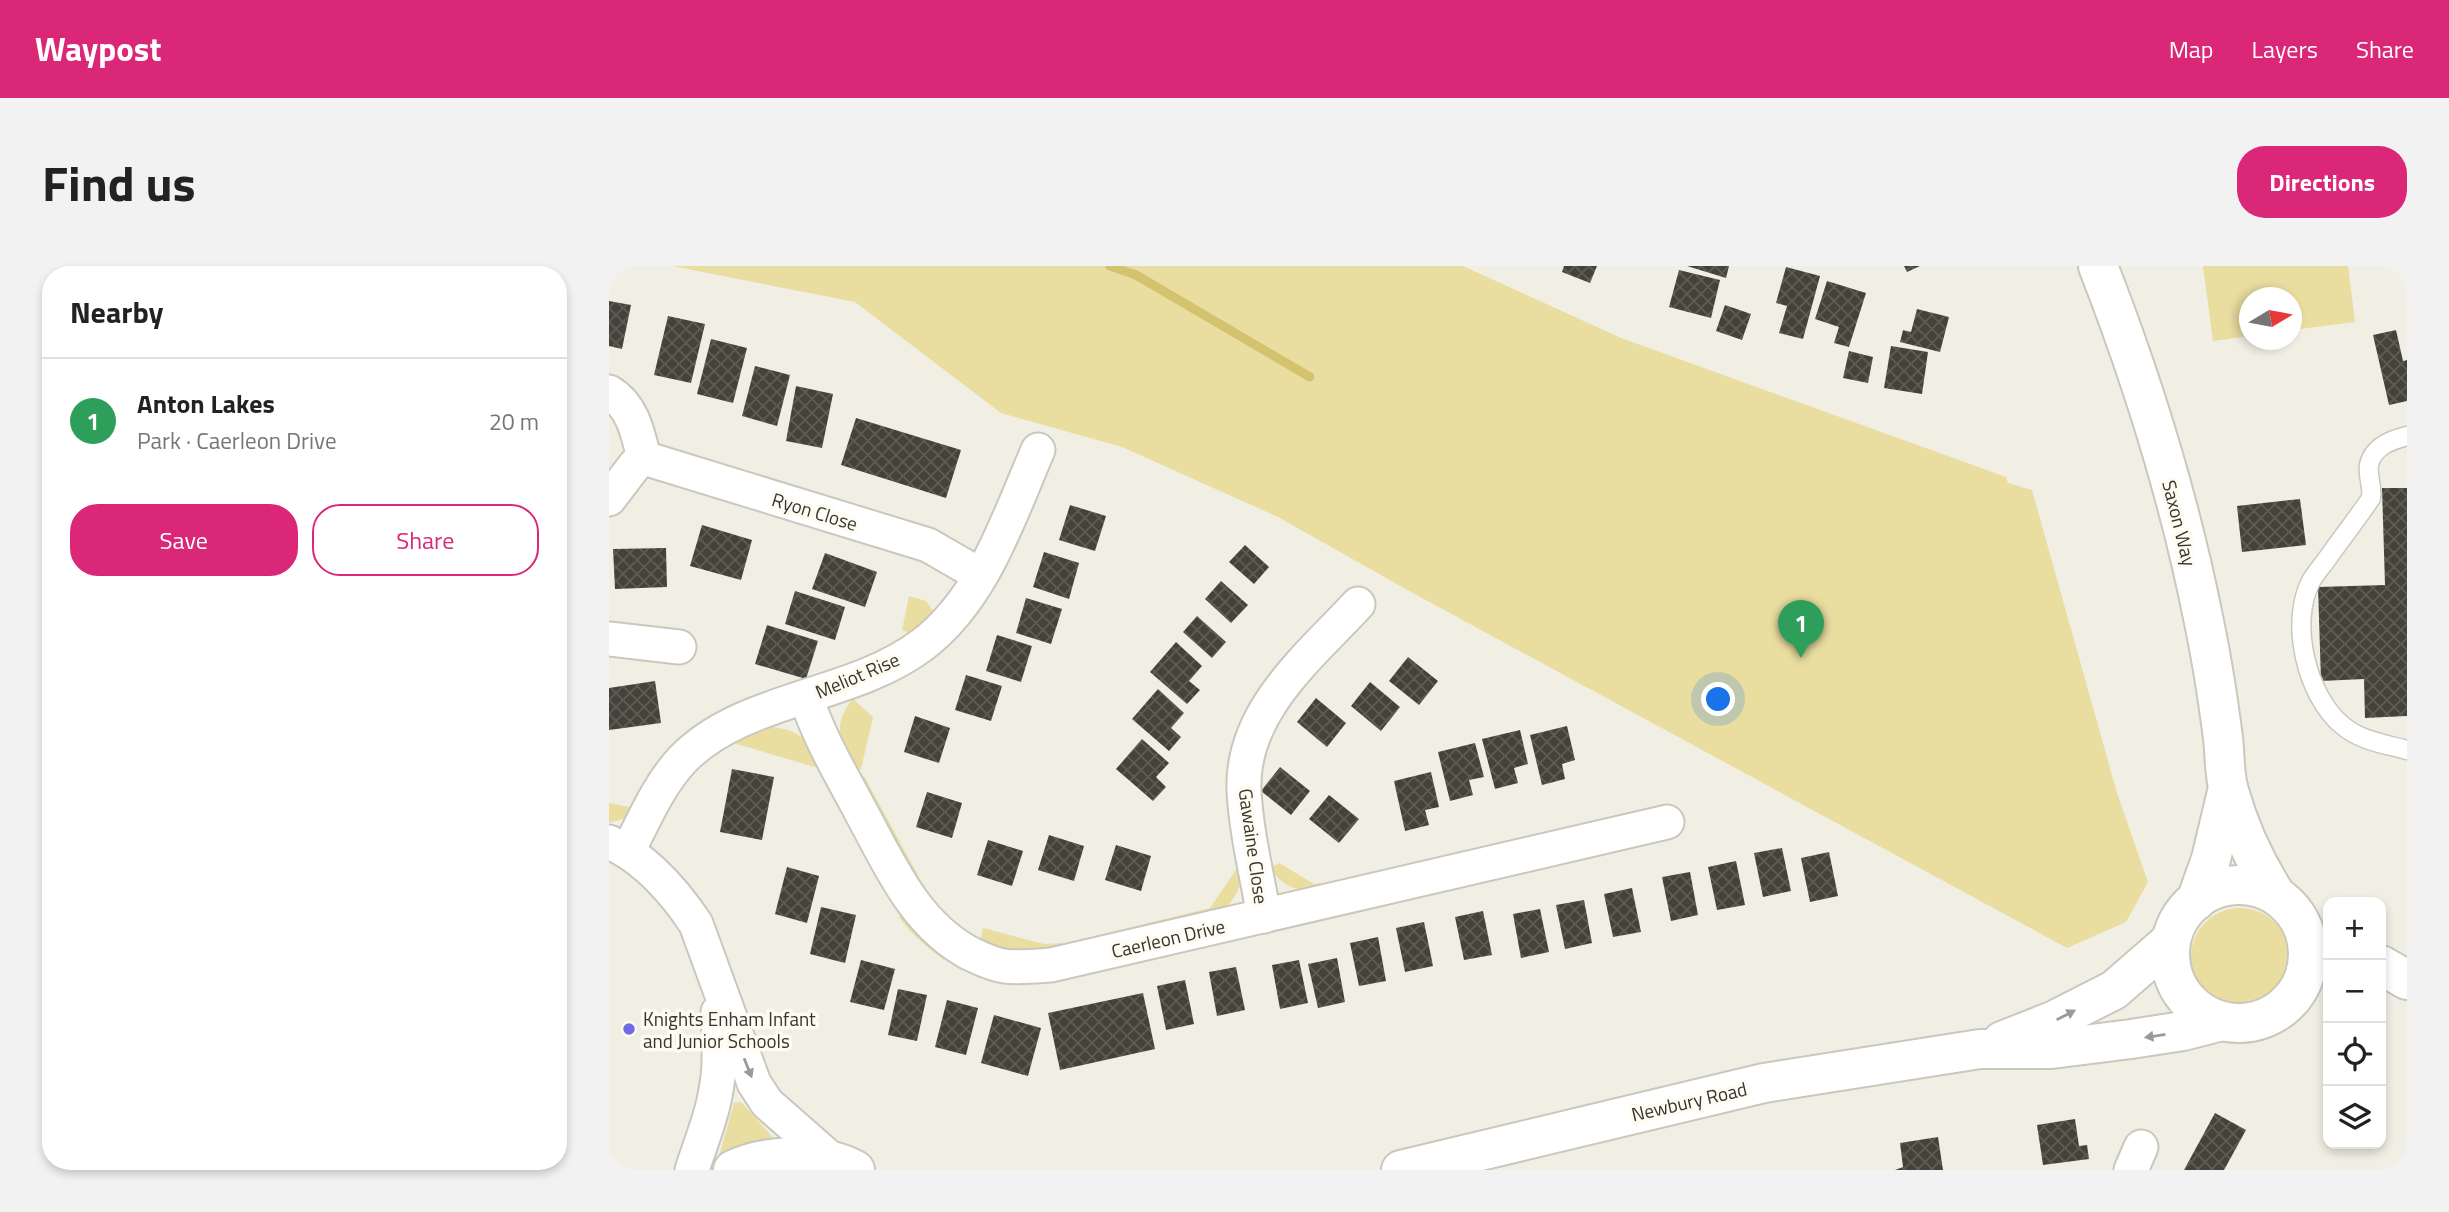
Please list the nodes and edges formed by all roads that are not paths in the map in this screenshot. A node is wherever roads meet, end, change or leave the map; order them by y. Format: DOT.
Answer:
graph roads {
  1 [pos="2098,266"];
  2 [pos="609,392"];
  3 [pos="2407,436"];
  4 [pos="1038,450"];
  5 [pos="644,458"];
  6 [pos="609,499"];
  7 [pos="980,575"];
  8 [pos="1358,604"];
  9 [pos="609,639"];
  10 [pos="679,647"];
  11 [pos="806,697"];
  12 [pos="2407,750"];
  13 [pos="2228,788"];
  14 [pos="1667,822"];
  15 [pos="619,846"];
  16 [pos="2196,901"];
  17 [pos="2285,903"];
  18 [pos="1264,916"];
  19 [pos="2323,930"];
  20 [pos="2168,943"];
  21 [pos="2386,968"];
  22 [pos="2407,980"];
  23 [pos="716,981"];
  24 [pos="2386,993"];
  25 [pos="2407,995"];
  26 [pos="2323,996"];
  27 [pos="2291,1002"];
  28 [pos="2222,1021"];
  29 [pos="1980,1049"];
  30 [pos="844,1166"];
  31 [pos="692,1170"];
  32 [pos="733,1170"];
  33 [pos="1401,1170"];
  1 -- 13 [label="main road, Saxon Way"];
  2 -- 5 [label="street"];
  3 -- 12 [label="lane"];
  4 -- 7 [label="street, Meliot Rise"];
  5 -- 6 [label="street"];
  5 -- 7 [label="street, Ryon Close"];
  7 -- 11 [label="street, Meliot Rise"];
  8 -- 18 [label="street, Gawaine Close"];
  9 -- 10 [label="street"];
  11 -- 15 [label="street, Meliot Rise"];
  11 -- 18 [label="street, Caerleon Drive"];
  13 -- 16 [label="main road, Saxon Way"];
  13 -- 17 [label="main road, Saxon Way"];
  14 -- 18 [label="street, Caerleon Drive"];
  15 -- 23 [label="street"];
  16 -- 17 [label="main road"];
  16 -- 20 [label="main road"];
  17 -- 19 [label="main road"];
  17 -- 27 [label="main road"];
  20 -- 28 [label="main road"];
  29 -- 20 [label="main road, Newbury Road, one-way"];
  21 -- 22 [label="main road"];
  23 -- 30 [label="street, one-way"];
  23 -- 31 [label="street"];
  24 -- 25 [label="main road"];
  26 -- 27 [label="main road"];
  27 -- 28 [label="main road"];
  28 -- 29 [label="main road, Newbury Road, one-way"];
  29 -- 33 [label="main road, Newbury Road"];
  30 -- 32 [label="main road"];
}
